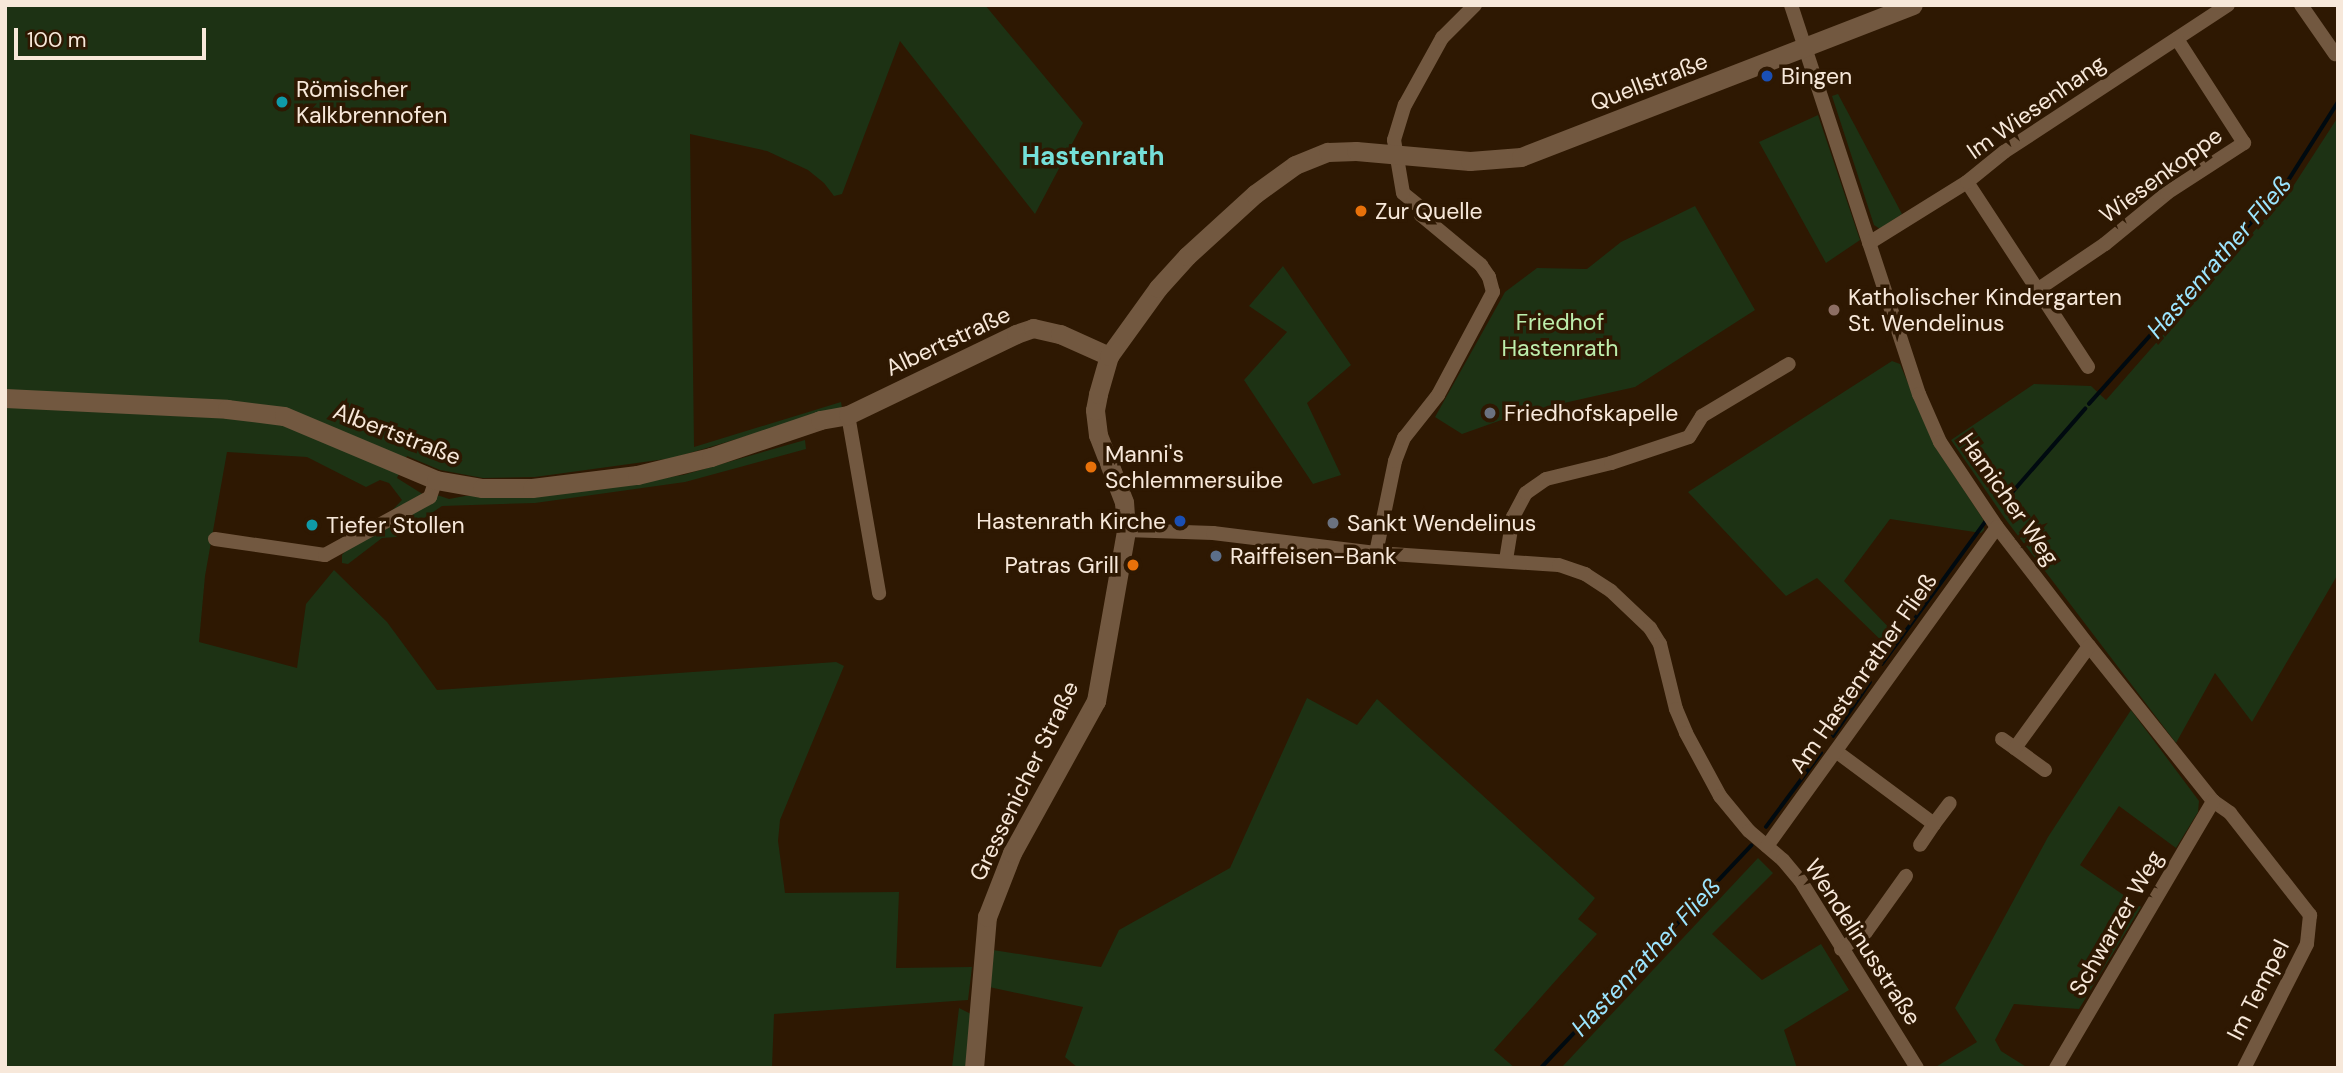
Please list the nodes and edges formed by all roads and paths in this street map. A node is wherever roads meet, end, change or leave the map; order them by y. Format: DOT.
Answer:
graph roads {
  1 [pos="1475,5"];
  2 [pos="1791,5"];
  3 [pos="1913,5"];
  4 [pos="2228,5"];
  5 [pos="2301,5"];
  6 [pos="2177,39"];
  7 [pos="1806,48"];
  8 [pos="2335,54"];
  9 [pos="1395,154"];
  10 [pos="1967,183"];
  11 [pos="1869,243"];
  12 [pos="2037,289"];
  13 [pos="1109,356"];
  14 [pos="1789,364"];
  15 [pos="2088,368"];
  16 [pos="5,398"];
  17 [pos="848,415"];
  18 [pos="436,480"];
  19 [pos="1997,527"];
  20 [pos="1126,530"];
  21 [pos="215,539"];
  22 [pos="1376,553"];
  23 [pos="1506,560"];
  24 [pos="879,593"];
  25 [pos="2090,646"];
  26 [pos="2002,738"];
  27 [pos="2015,748"];
  28 [pos="1837,752"];
  29 [pos="2045,771"];
  30 [pos="2213,800"];
  31 [pos="1950,803"];
  32 [pos="1934,824"];
  33 [pos="1920,845"];
  34 [pos="1767,846"];
  35 [pos="1906,876"];
  36 [pos="1842,949"];
  37 [pos="974,1068"];
  38 [pos="1917,1068"];
  39 [pos="2056,1068"];
  40 [pos="2244,1068"];
  1 -- 9 [label="street"];
  2 -- 7 [label="street, Hamicher Weg"];
  3 -- 7 [label="main road, Quellstraße"];
  4 -- 6 [label="street, Im Wiesenhang"];
  5 -- 8 [label="street"];
  6 -- 10 [label="street, Im Wiesenhang"];
  6 -- 12 [label="street, Wiesenkoppe"];
  7 -- 9 [label="main road, Quellstraße"];
  7 -- 11 [label="street, Hamicher Weg"];
  9 -- 13 [label="main road, Quellstraße"];
  9 -- 22 [label="street"];
  10 -- 11 [label="street, Im Wiesenhang"];
  10 -- 12 [label="street"];
  11 -- 19 [label="street, Hamicher Weg"];
  12 -- 15 [label="street"];
  13 -- 17 [label="main road, Albertstraße"];
  13 -- 20 [label="main road, Gressenicher Straße"];
  14 -- 23 [label="street"];
  16 -- 18 [label="main road, Albertstraße"];
  17 -- 18 [label="main road, Albertstraße"];
  17 -- 24 [label="street"];
  18 -- 21 [label="street"];
  19 -- 25 [label="street, Hamicher Weg"];
  19 -- 28 [label="street, Am Hastenrather Fließ"];
  20 -- 22 [label="street, Wendelinusstraße"];
  20 -- 37 [label="main road, Gressenicher Straße"];
  22 -- 23 [label="street, Wendelinusstraße"];
  23 -- 34 [label="street, Wendelinusstraße"];
  25 -- 27 [label="street"];
  25 -- 30 [label="street, Hamicher Weg"];
  26 -- 27 [label="street"];
  27 -- 29 [label="street"];
  28 -- 32 [label="street"];
  28 -- 34 [label="street, Am Hastenrather Fließ"];
  30 -- 39 [label="street, Schwarzer Weg"];
  30 -- 40 [label="street, Im Tempel"];
  31 -- 32 [label="street"];
  32 -- 33 [label="street"];
  34 -- 36 [label="street, Wendelinusstraße"];
  35 -- 36 [label="street"];
  36 -- 38 [label="street, Wendelinusstraße"];
}
